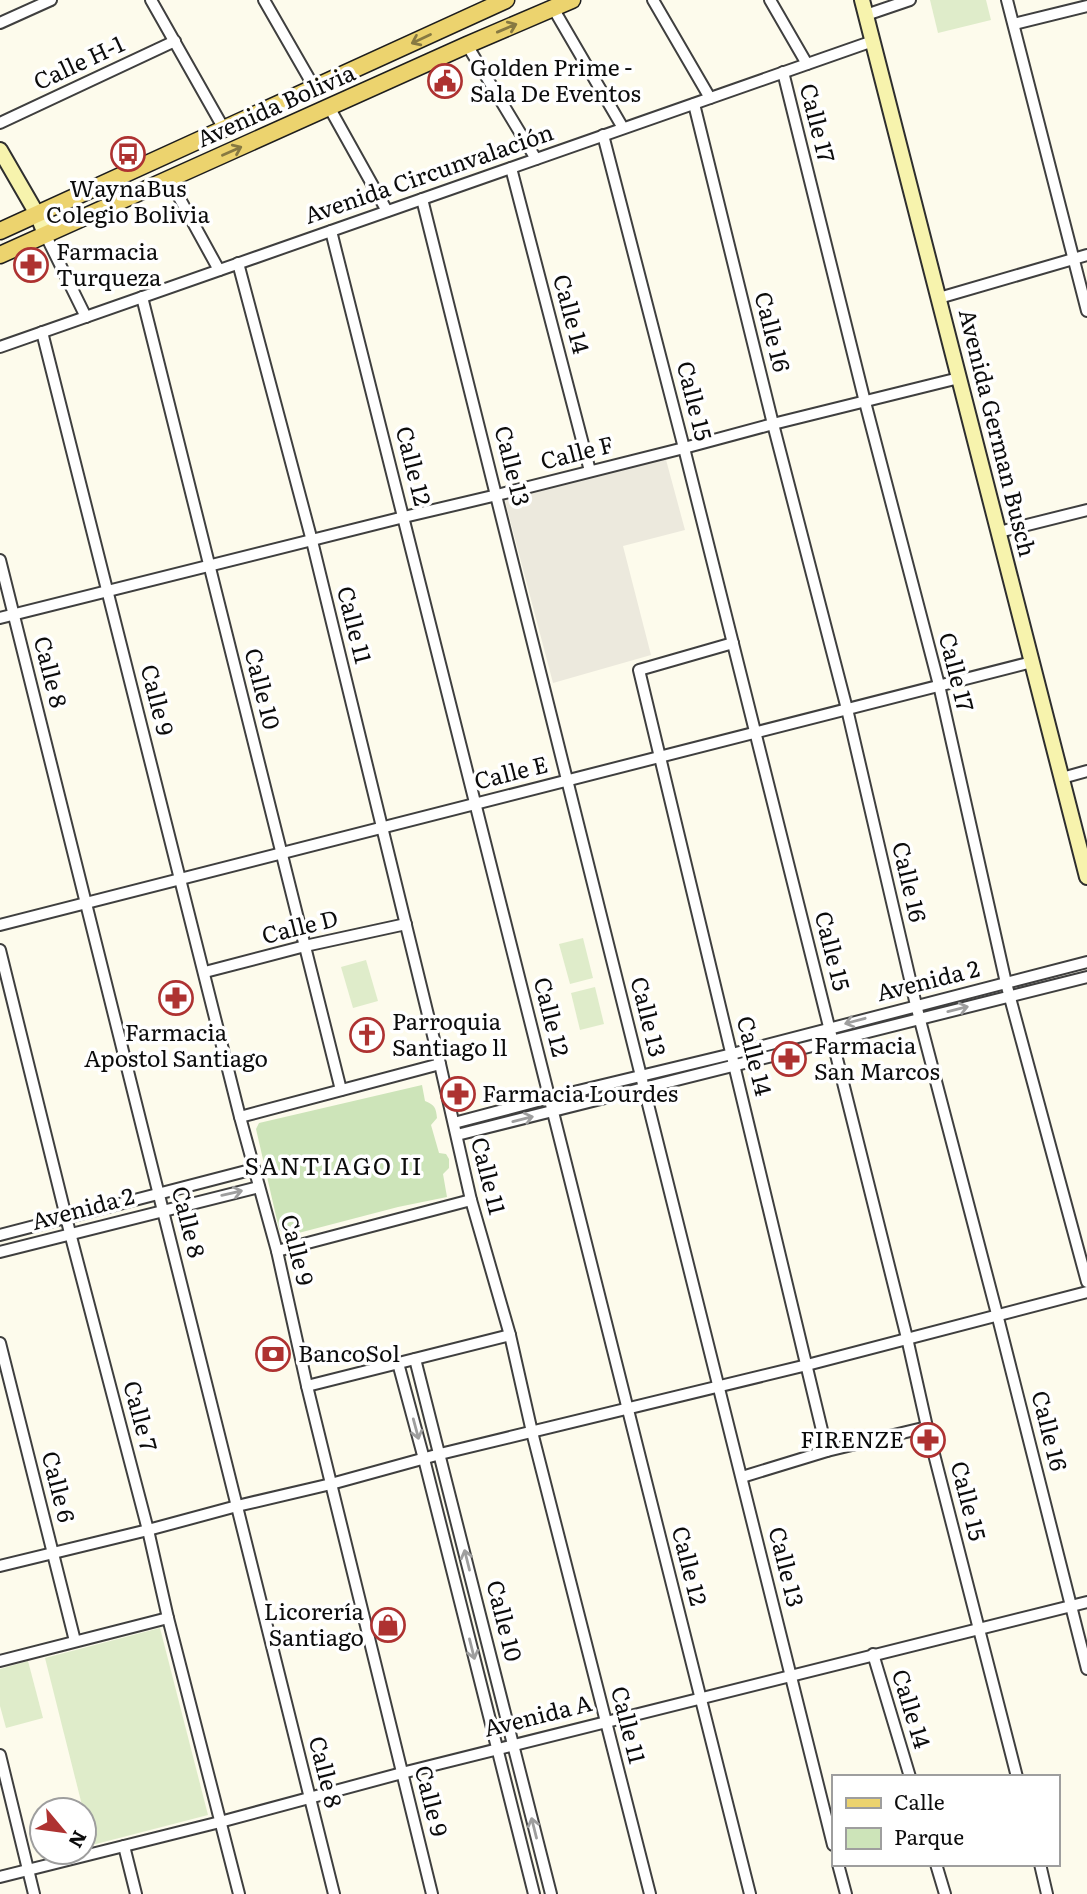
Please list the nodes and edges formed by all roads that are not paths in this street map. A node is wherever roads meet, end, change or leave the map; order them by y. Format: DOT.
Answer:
graph roads {
  1 [pos="51,0"];
  2 [pos="151,0"];
  3 [pos="506,0"];
  4 [pos="572,0"];
  5 [pos="653,0"];
  6 [pos="770,0"];
  7 [pos="910,0"];
  8 [pos="1007,0"];
  9 [pos="268,1"];
  10 [pos="1087,6"];
  11 [pos="864,7"];
  12 [pos="553,9"];
  13 [pos="0,23"];
  14 [pos="1014,24"];
  15 [pos="175,41"];
  16 [pos="873,41"];
  17 [pos="467,45"];
  18 [pos="807,64"];
  19 [pos="783,72"];
  20 [pos="314,88"];
  21 [pos="710,98"];
  22 [pos="694,104"];
  23 [pos="329,107"];
  24 [pos="0,122"];
  25 [pos="623,128"];
  26 [pos="224,129"];
  27 [pos="604,135"];
  28 [pos="0,150"];
  29 [pos="536,159"];
  30 [pos="511,168"];
  31 [pos="169,179"];
  32 [pos="422,199"];
  33 [pos="387,211"];
  34 [pos="37,214"];
  35 [pos="0,231"];
  36 [pos="331,231"];
  37 [pos="45,234"];
  38 [pos="0,255"];
  39 [pos="1087,255"];
  40 [pos="1074,258"];
  41 [pos="238,263"];
  42 [pos="219,270"];
  43 [pos="142,297"];
  44 [pos="939,298"];
  45 [pos="1087,311"];
  46 [pos="86,317"];
  47 [pos="42,332"];
  48 [pos="0,347"];
  49 [pos="959,378"];
  50 [pos="865,402"];
  51 [pos="773,424"];
  52 [pos="684,449"];
  53 [pos="590,471"];
  54 [pos="498,495"];
  55 [pos="1087,510"];
  56 [pos="404,517"];
  57 [pos="999,532"];
  58 [pos="312,541"];
  59 [pos="0,561"];
  60 [pos="209,565"];
  61 [pos="107,591"];
  62 [pos="14,614"];
  63 [pos="0,618"];
  64 [pos="733,643"];
  65 [pos="1032,662"];
  66 [pos="939,685"];
  67 [pos="847,709"];
  68 [pos="755,732"];
  69 [pos="660,757"];
  70 [pos="1087,771"];
  71 [pos="1062,778"];
  72 [pos="567,780"];
  73 [pos="476,803"];
  74 [pos="382,827"];
  75 [pos="281,853"];
  76 [pos="1087,877"];
  77 [pos="180,878"];
  78 [pos="86,903"];
  79 [pos="406,924"];
  80 [pos="0,925"];
  81 [pos="304,946"];
  82 [pos="0,950"];
  83 [pos="1087,962"];
  84 [pos="205,972"];
  85 [pos="1087,977"];
  86 [pos="1006,983"];
  87 [pos="1009,996"];
  88 [pos="916,1005"];
  89 [pos="920,1019"];
  90 [pos="830,1028"];
  91 [pos="833,1041"];
  92 [pos="733,1060"];
  93 [pos="440,1064"];
  94 [pos="643,1083"];
  95 [pos="341,1090"];
  96 [pos="549,1098"];
  97 [pos="553,1111"];
  98 [pos="240,1117"];
  99 [pos="454,1123"];
  100 [pos="457,1135"];
  101 [pos="254,1169"];
  102 [pos="259,1187"];
  103 [pos="159,1194"];
  104 [pos="471,1199"];
  105 [pos="163,1210"];
  106 [pos="66,1218"];
  107 [pos="70,1233"];
  108 [pos="0,1235"];
  109 [pos="277,1251"];
  110 [pos="0,1252"];
  111 [pos="1087,1282"];
  112 [pos="1087,1292"];
  113 [pos="997,1314"];
  114 [pos="510,1335"];
  115 [pos="907,1338"];
  116 [pos="0,1343"];
  117 [pos="415,1359"];
  118 [pos="398,1363"];
  119 [pos="807,1365"];
  120 [pos="307,1386"];
  121 [pos="720,1386"];
  122 [pos="627,1408"];
  123 [pos="928,1427"];
  124 [pos="532,1432"];
  125 [pos="827,1451"];
  126 [pos="440,1454"];
  127 [pos="424,1459"];
  128 [pos="742,1477"];
  129 [pos="331,1483"];
  130 [pos="237,1506"];
  131 [pos="148,1531"];
  132 [pos="53,1553"];
  133 [pos="0,1566"];
  134 [pos="1087,1602"];
  135 [pos="1071,1606"];
  136 [pos="168,1618"];
  137 [pos="979,1629"];
  138 [pos="75,1641"];
  139 [pos="873,1654"];
  140 [pos="0,1661"];
  141 [pos="1087,1669"];
  142 [pos="791,1676"];
  143 [pos="701,1698"];
  144 [pos="606,1723"];
  145 [pos="513,1745"];
  146 [pos="497,1750"];
  147 [pos="0,1755"];
  148 [pos="402,1773"];
  149 [pos="909,1775"];
  150 [pos="1016,1775"];
  151 [pos="310,1797"];
  152 [pos="220,1822"];
  153 [pos="832,1841"];
  154 [pos="124,1846"];
  155 [pos="839,1866"];
  156 [pos="937,1866"];
  157 [pos="1040,1866"];
  158 [pos="29,1871"];
  159 [pos="0,1877"];
  160 [pos="34,1894"];
  161 [pos="136,1894"];
  162 [pos="239,1894"];
  163 [pos="334,1894"];
  164 [pos="432,1894"];
  165 [pos="534,1894"];
  166 [pos="551,1894"];
  167 [pos="650,1894"];
  168 [pos="750,1894"];
  169 [pos="846,1894"];
  170 [pos="945,1894"];
  171 [pos="1047,1894"];
  1 -- 13 [label="street"];
  2 -- 15 [label="street"];
  3 -- 20 [label="main road, Avenida Bolivia, one-way"];
  4 -- 12 [label="main road, Avenida Bolivia"];
  5 -- 21 [label="street"];
  6 -- 18 [label="street, Calle 17"];
  7 -- 11 [label="street"];
  8 -- 14 [label="street"];
  9 -- 20 [label="street"];
  10 -- 14 [label="street"];
  11 -- 16 [label="main road, Avenida German Busch"];
  17 -- 12 [label="main road, Avenida Bolivia, one-way"];
  12 -- 25 [label="street"];
  14 -- 40 [label="street"];
  15 -- 24 [label="street, Calle H-1"];
  15 -- 26 [label="street"];
  16 -- 18 [label="street, Avenida Circunvalación"];
  16 -- 44 [label="main road, Avenida German Busch"];
  17 -- 23 [label="main road, Avenida Bolivia"];
  17 -- 29 [label="street"];
  18 -- 19 [label="street, Avenida Circunvalación"];
  19 -- 21 [label="street, Avenida Circunvalación"];
  19 -- 50 [label="street, Calle 17"];
  20 -- 26 [label="main road, Avenida Bolivia"];
  21 -- 22 [label="street, Avenida Circunvalación"];
  22 -- 25 [label="street, Avenida Circunvalación"];
  22 -- 51 [label="street, Calle 16"];
  31 -- 23 [label="main road, Avenida Bolivia, one-way"];
  23 -- 33 [label="street"];
  25 -- 27 [label="street, Avenida Circunvalación"];
  26 -- 34 [label="main road, Avenida Bolivia"];
  27 -- 29 [label="street, Avenida Circunvalación"];
  27 -- 52 [label="street, Calle 15"];
  28 -- 34 [label="main road"];
  29 -- 30 [label="street, Avenida Circunvalación"];
  30 -- 32 [label="street, Avenida Circunvalación"];
  30 -- 53 [label="street, Calle 14"];
  31 -- 37 [label="main road, Avenida Bolivia"];
  31 -- 42 [label="street"];
  32 -- 33 [label="street, Avenida Circunvalación"];
  32 -- 54 [label="street, Calle 13"];
  33 -- 36 [label="street, Avenida Circunvalación"];
  34 -- 35 [label="main road, Avenida Bolivia"];
  34 -- 37 [label="main road"];
  36 -- 41 [label="street, Avenida Circunvalación"];
  36 -- 56 [label="street, Calle 12"];
  37 -- 38 [label="main road, Avenida Bolivia"];
  37 -- 46 [label="street"];
  39 -- 40 [label="street"];
  40 -- 44 [label="street"];
  40 -- 45 [label="street"];
  41 -- 42 [label="street, Avenida Circunvalación"];
  41 -- 58 [label="street, Calle 11"];
  42 -- 43 [label="street, Avenida Circunvalación"];
  43 -- 46 [label="street, Avenida Circunvalación"];
  43 -- 60 [label="street, Calle 10"];
  44 -- 49 [label="main road, Avenida German Busch"];
  46 -- 47 [label="street, Avenida Circunvalación"];
  47 -- 48 [label="street, Avenida Circunvalación"];
  47 -- 61 [label="street, Calle 9"];
  49 -- 50 [label="street, Calle F"];
  49 -- 57 [label="main road, Avenida German Busch"];
  50 -- 51 [label="street, Calle F"];
  50 -- 66 [label="street, Calle 17"];
  51 -- 52 [label="street, Calle F"];
  51 -- 67 [label="street, Calle 16"];
  52 -- 53 [label="street, Calle F"];
  52 -- 64 [label="street, Calle 15"];
  53 -- 54 [label="street, Calle F"];
  54 -- 56 [label="street, Calle F"];
  54 -- 72 [label="street, Calle 13"];
  55 -- 57 [label="street"];
  56 -- 58 [label="street, Calle F"];
  56 -- 73 [label="street, Calle 12"];
  57 -- 65 [label="main road, Avenida German Busch"];
  58 -- 60 [label="street, Calle F"];
  58 -- 74 [label="street, Calle 11"];
  59 -- 62 [label="street, Calle 8"];
  60 -- 61 [label="street, Calle F"];
  60 -- 75 [label="street, Calle 10"];
  61 -- 62 [label="street, Calle F"];
  61 -- 77 [label="street, Calle 9"];
  62 -- 63 [label="street, Calle F"];
  62 -- 78 [label="street, Calle 8"];
  64 -- 68 [label="street, Calle 15"];
  64 -- 69 [label="street, Calle 14"];
  65 -- 66 [label="street, Calle E"];
  65 -- 71 [label="main road, Avenida German Busch"];
  66 -- 67 [label="street, Calle E"];
  66 -- 86 [label="street, Calle 17"];
  67 -- 68 [label="street, Calle E"];
  67 -- 88 [label="street, Calle 16"];
  68 -- 69 [label="street, Calle E"];
  68 -- 90 [label="street, Calle 15"];
  69 -- 72 [label="street, Calle E"];
  69 -- 92 [label="street, Calle 14"];
  70 -- 71 [label="street"];
  71 -- 76 [label="main road, Avenida German Busch"];
  72 -- 73 [label="street, Calle E"];
  72 -- 94 [label="street, Calle 13"];
  73 -- 74 [label="street, Calle E"];
  73 -- 96 [label="street, Calle 12"];
  74 -- 75 [label="street, Calle E"];
  74 -- 79 [label="street, Calle 11"];
  75 -- 77 [label="street, Calle E"];
  75 -- 81 [label="street, Calle 10"];
  77 -- 78 [label="street, Calle E"];
  77 -- 84 [label="street, Calle 9"];
  78 -- 80 [label="street, Calle E"];
  78 -- 103 [label="street, Calle 8"];
  79 -- 81 [label="street, Calle D"];
  79 -- 93 [label="street, Calle 11"];
  81 -- 84 [label="street, Calle D"];
  81 -- 95 [label="street, Calle 10"];
  82 -- 106 [label="street, Calle 7"];
  83 -- 86 [label="street, Avenida 2"];
  84 -- 98 [label="street, Calle 9"];
  85 -- 87 [label="street, Avenida 2"];
  86 -- 87 [label="street, Calle 17"];
  86 -- 88 [label="street, Avenida 2"];
  89 -- 87 [label="street, Avenida 2, one-way"];
  87 -- 111 [label="street, Calle 17"];
  88 -- 89 [label="street, Calle 16"];
  88 -- 90 [label="street, Avenida 2, one-way"];
  89 -- 91 [label="street, Avenida 2"];
  89 -- 113 [label="street, Calle 16"];
  90 -- 91 [label="street, Calle 15"];
  90 -- 92 [label="street, Avenida 2"];
  91 -- 92 [label="street, Avenida 2"];
  91 -- 115 [label="street, Calle 15"];
  92 -- 94 [label="street, Avenida 2"];
  92 -- 119 [label="street, Calle 14"];
  93 -- 95 [label="street"];
  93 -- 99 [label="street, Calle 11"];
  94 -- 96 [label="street, Avenida 2"];
  94 -- 97 [label="street, Avenida 2"];
  94 -- 121 [label="street, Calle 13"];
  95 -- 98 [label="street"];
  96 -- 97 [label="street, Calle 12"];
  96 -- 99 [label="street, Avenida 2"];
  100 -- 97 [label="street, Avenida 2, one-way"];
  97 -- 122 [label="street, Calle 12"];
  98 -- 101 [label="street, Calle 9"];
  99 -- 100 [label="street, Calle 11"];
  100 -- 104 [label="street, Calle 11"];
  101 -- 102 [label="street, Calle 9"];
  101 -- 103 [label="street, Avenida 2"];
  105 -- 102 [label="street, Avenida 2, one-way"];
  102 -- 109 [label="street, Calle 9"];
  103 -- 105 [label="street, Calle 8"];
  103 -- 106 [label="street, Avenida 2"];
  104 -- 109 [label="street"];
  104 -- 114 [label="street, Calle 11"];
  105 -- 107 [label="street, Avenida 2"];
  105 -- 130 [label="street, Calle 8"];
  106 -- 107 [label="street, Calle 7"];
  106 -- 108 [label="street, Avenida 2"];
  107 -- 110 [label="street, Avenida 2"];
  107 -- 131 [label="street, Calle 7"];
  109 -- 120 [label="street, Calle 9"];
  112 -- 113 [label="street"];
  113 -- 115 [label="street"];
  113 -- 135 [label="street, Calle 16"];
  114 -- 117 [label="street"];
  114 -- 124 [label="street, Calle 11"];
  115 -- 119 [label="street"];
  115 -- 123 [label="street, Calle 15"];
  116 -- 132 [label="street, Calle 6"];
  117 -- 118 [label="street"];
  117 -- 126 [label="street, Calle 10"];
  118 -- 120 [label="street"];
  118 -- 127 [label="street, Calle 10, one-way"];
  119 -- 121 [label="street"];
  119 -- 125 [label="street, Calle 14"];
  120 -- 129 [label="street, Calle 9"];
  121 -- 122 [label="street"];
  121 -- 128 [label="street, Calle 13"];
  122 -- 124 [label="street"];
  122 -- 143 [label="street, Calle 12"];
  123 -- 125 [label="street"];
  123 -- 137 [label="street, Calle 15"];
  124 -- 126 [label="street"];
  124 -- 144 [label="street, Calle 11"];
  125 -- 128 [label="street"];
  126 -- 127 [label="street"];
  145 -- 126 [label="street, Calle 10, one-way"];
  127 -- 129 [label="street"];
  127 -- 146 [label="street, Calle 10, one-way"];
  128 -- 142 [label="street, Calle 13"];
  129 -- 130 [label="street"];
  129 -- 148 [label="street, Calle 9"];
  130 -- 131 [label="street"];
  130 -- 151 [label="street, Calle 8"];
  131 -- 132 [label="street"];
  131 -- 136 [label="street, Calle 7"];
  132 -- 133 [label="street"];
  132 -- 138 [label="street, Calle 6"];
  134 -- 135 [label="street, Avenida A"];
  135 -- 137 [label="street, Avenida A"];
  135 -- 141 [label="street, Calle 16"];
  136 -- 138 [label="street"];
  136 -- 152 [label="street, Calle 7"];
  137 -- 139 [label="street, Avenida A"];
  137 -- 150 [label="street, Calle 15"];
  138 -- 140 [label="street"];
  139 -- 142 [label="street, Avenida A"];
  139 -- 149 [label="street, Calle 14"];
  142 -- 143 [label="street, Avenida A"];
  142 -- 153 [label="street, Calle 13"];
  143 -- 144 [label="street, Avenida A"];
  143 -- 168 [label="street, Calle 12"];
  144 -- 145 [label="street, Avenida A"];
  144 -- 167 [label="street, Calle 11"];
  145 -- 146 [label="street, Avenida A"];
  166 -- 145 [label="street, Calle 10, one-way"];
  146 -- 148 [label="street, Avenida A"];
  146 -- 165 [label="street, Calle 10"];
  147 -- 158 [label="street"];
  148 -- 151 [label="street, Avenida A"];
  148 -- 164 [label="street, Calle 9"];
  151 -- 152 [label="street, Avenida A"];
  151 -- 163 [label="street, Calle 8"];
  152 -- 154 [label="street, Avenida A"];
  152 -- 162 [label="street, Calle 7"];
  154 -- 158 [label="street, Avenida A"];
  154 -- 161 [label="street"];
  155 -- 169 [label="street"];
  156 -- 170 [label="street"];
  157 -- 171 [label="street"];
  158 -- 159 [label="street, Avenida A"];
  158 -- 160 [label="street"];
}
